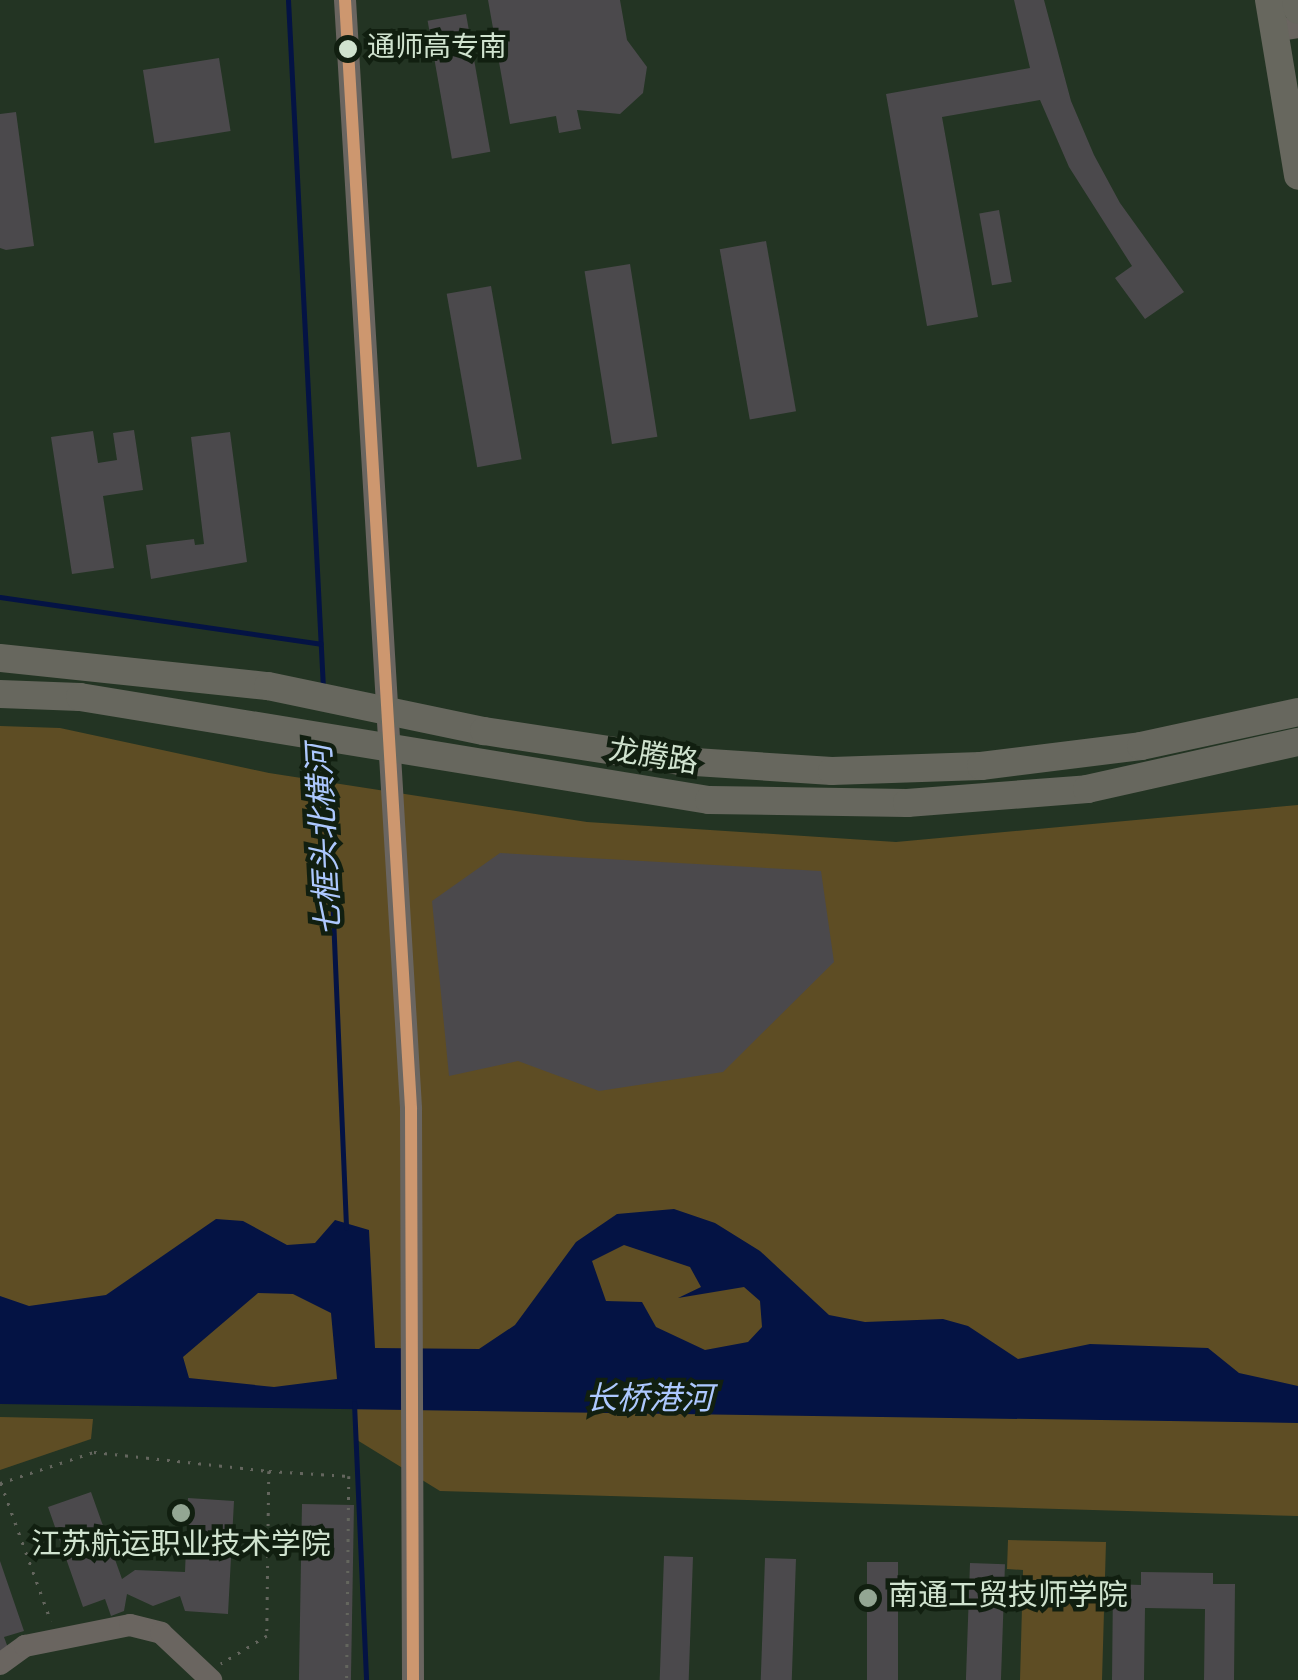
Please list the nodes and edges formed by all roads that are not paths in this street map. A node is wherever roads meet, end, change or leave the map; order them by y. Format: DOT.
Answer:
graph roads {
  1 [pos="345,0"];
  2 [pos="1269,0"];
  3 [pos="1296,0"];
  4 [pos="1298,10"];
  5 [pos="1286,29"];
  6 [pos="1298,176"];
  7 [pos="0,658"];
  8 [pos="0,694"];
  9 [pos="385,710"];
  10 [pos="1298,712"];
  11 [pos="1298,742"];
  12 [pos="387,751"];
  13 [pos="0,1664"];
  14 [pos="210,1676"];
  15 [pos="414,1680"];
  1 -- 9 [label="street"];
  2 -- 5 [label="main road"];
  3 -- 4 [label="main road"];
  5 -- 6 [label="main road"];
  7 -- 9 [label="main road, 龙腾路"];
  8 -- 12 [label="main road, 龙腾路"];
  9 -- 10 [label="main road, 龙腾路"];
  9 -- 12 [label="street"];
  11 -- 12 [label="main road, 龙腾路"];
  12 -- 15 [label="street"];
  13 -- 14 [label="street"];
}
